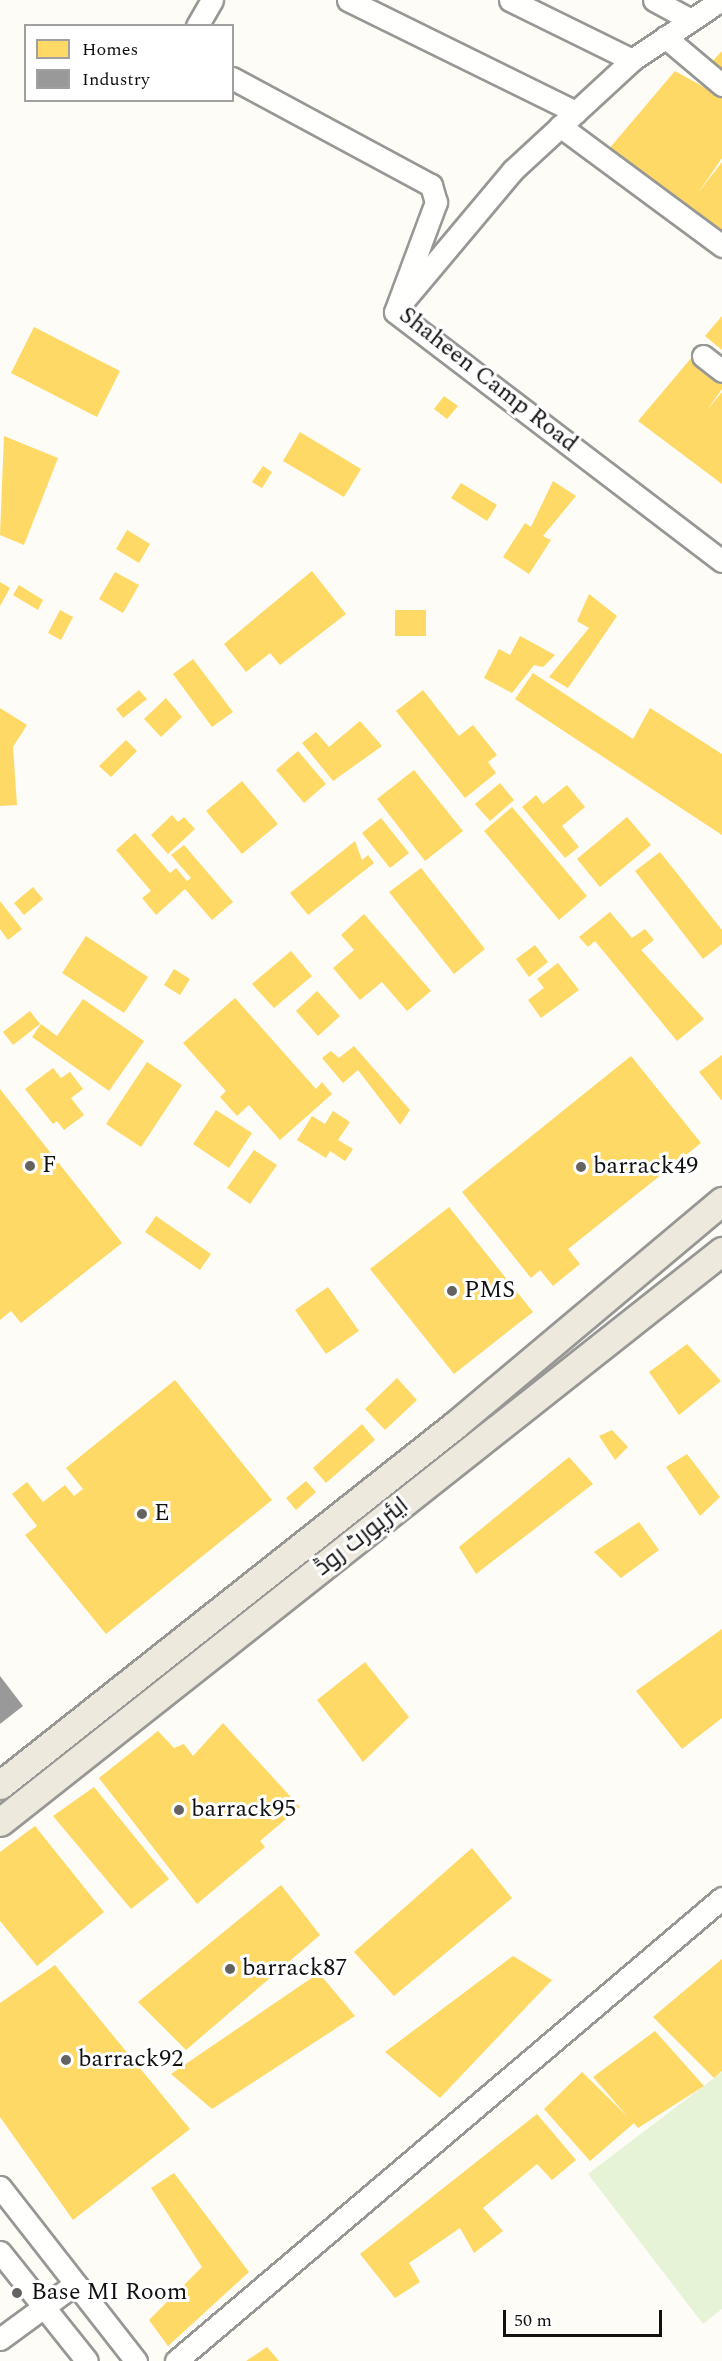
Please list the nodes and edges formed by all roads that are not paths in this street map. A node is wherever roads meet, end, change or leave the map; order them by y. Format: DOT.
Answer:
graph roads {
  1 [pos="212,0"];
  2 [pos="348,0"];
  3 [pos="510,0"];
  4 [pos="654,0"];
  5 [pos="721,0"];
  6 [pos="692,20"];
  7 [pos="198,24"];
  8 [pos="665,37"];
  9 [pos="632,60"];
  10 [pos="234,79"];
  11 [pos="722,85"];
  12 [pos="576,112"];
  13 [pos="560,126"];
  14 [pos="722,246"];
  15 [pos="395,312"];
  16 [pos="703,356"];
  17 [pos="722,371"];
  18 [pos="722,561"];
  19 [pos="722,1201"];
  20 [pos="722,1251"];
  21 [pos="0,1785"];
  22 [pos="0,1822"];
  23 [pos="722,1898"];
  24 [pos="0,2187"];
  25 [pos="0,2252"];
  26 [pos="75,2284"];
  27 [pos="44,2306"];
  28 [pos="0,2339"];
  29 [pos="87,2361"];
  30 [pos="136,2361"];
  31 [pos="176,2361"];
  1 -- 7 [label="street"];
  2 -- 12 [label="street"];
  3 -- 9 [label="street"];
  4 -- 6 [label="street"];
  5 -- 6 [label="street"];
  6 -- 8 [label="street"];
  8 -- 9 [label="street"];
  8 -- 11 [label="street"];
  9 -- 12 [label="street"];
  10 -- 15 [label="street, Shaheen Camp Road"];
  12 -- 13 [label="street"];
  13 -- 14 [label="street"];
  13 -- 15 [label="street"];
  15 -- 18 [label="street, Shaheen Camp Road"];
  16 -- 17 [label="street"];
  19 -- 21 [label="main road"];
  20 -- 22 [label="main road, ایئرپورٹ روڈ"];
  23 -- 31 [label="street"];
  24 -- 26 [label="street"];
  25 -- 27 [label="street"];
  26 -- 27 [label="street"];
  26 -- 30 [label="street"];
  27 -- 28 [label="street"];
  27 -- 29 [label="street"];
}
